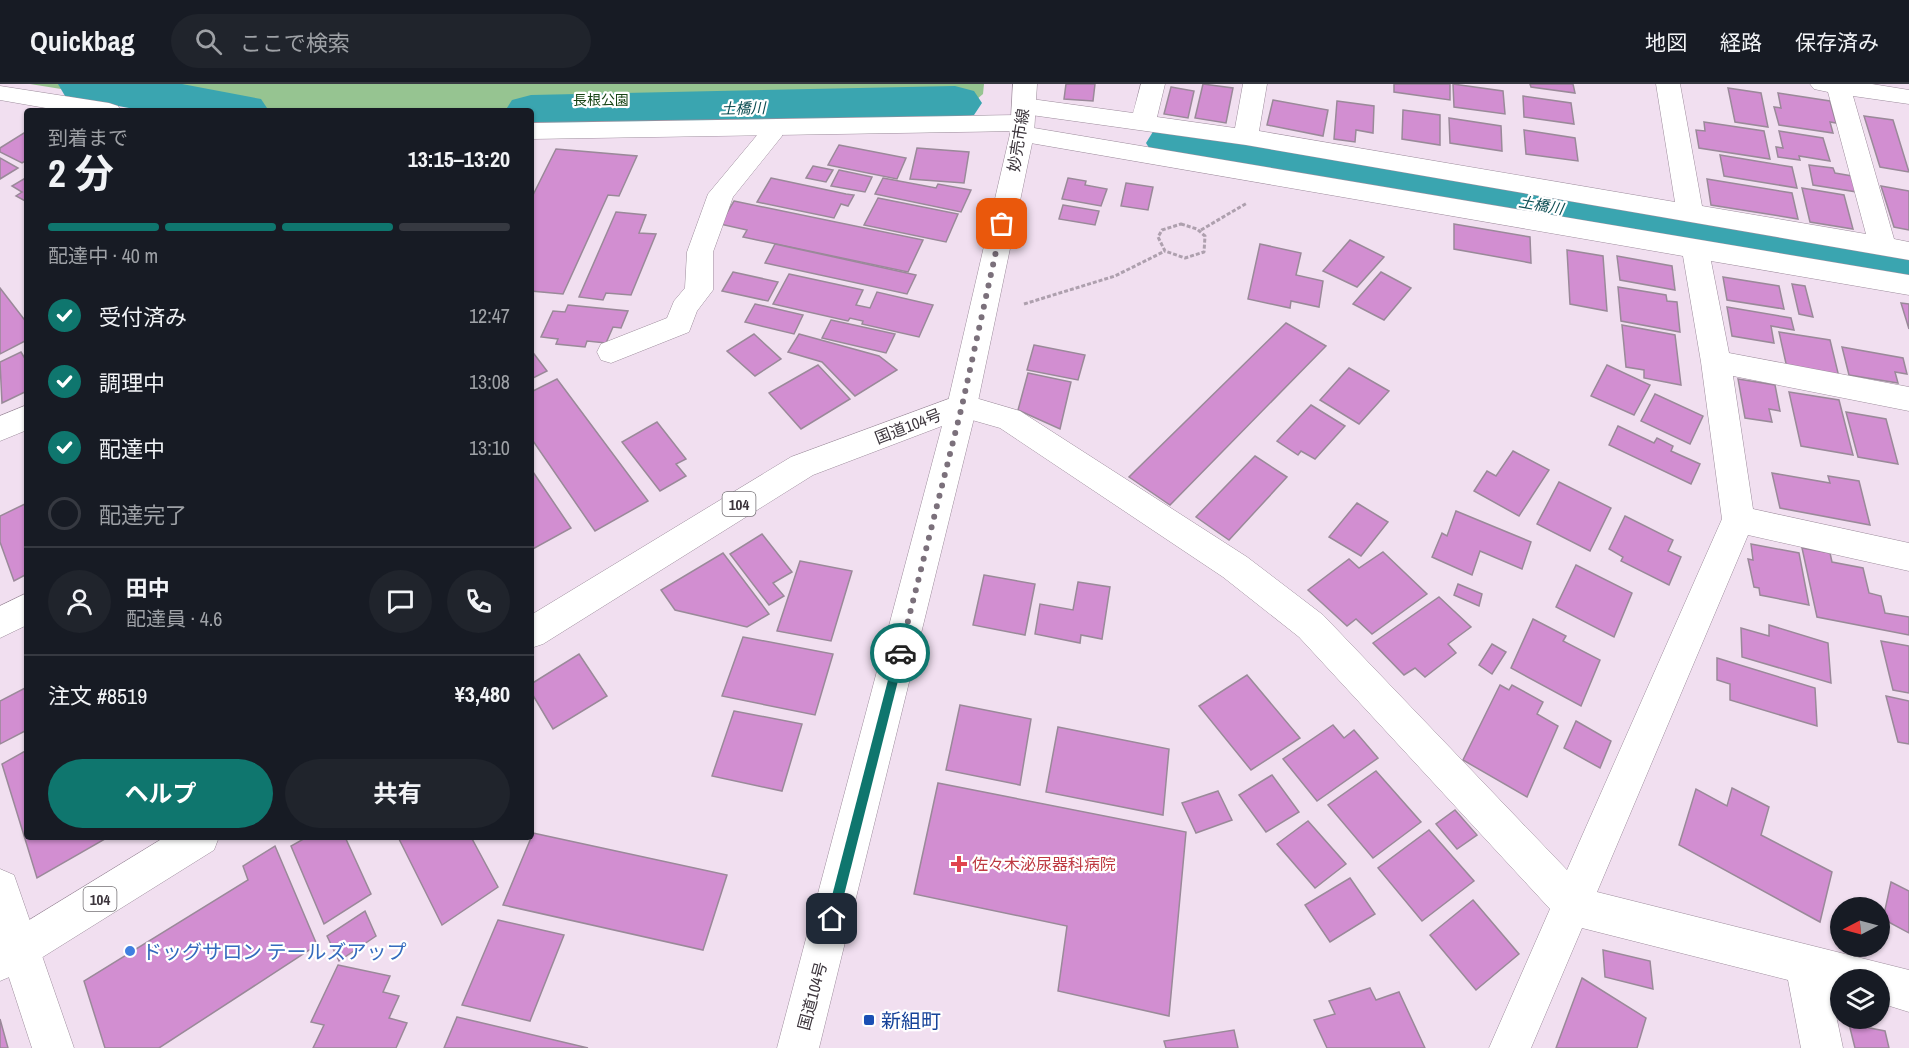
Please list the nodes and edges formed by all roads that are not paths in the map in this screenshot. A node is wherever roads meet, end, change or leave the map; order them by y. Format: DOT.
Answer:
graph roads {
  1 [pos="1153,84"];
  2 [pos="1255,84"];
  3 [pos="1668,84"];
  4 [pos="1833,85"];
  5 [pos="0,93"];
  6 [pos="1909,97"];
  7 [pos="91,108"];
  8 [pos="1023,112"];
  9 [pos="1143,123"];
  10 [pos="772,128"];
  11 [pos="534,131"];
  12 [pos="1246,137"];
  13 [pos="1690,213"];
  14 [pos="1883,246"];
  15 [pos="1695,248"];
  16 [pos="1909,251"];
  17 [pos="1909,285"];
  18 [pos="611,352"];
  19 [pos="1716,362"];
  20 [pos="1909,399"];
  21 [pos="962,406"];
  22 [pos="24,418"];
  23 [pos="0,429"];
  24 [pos="1738,519"];
  25 [pos="1909,557"];
  26 [pos="24,610"];
  27 [pos="0,623"];
  28 [pos="534,631"];
  29 [pos="195,840"];
  30 [pos="0,889"];
  31 [pos="1574,906"];
  32 [pos="11,954"];
  33 [pos="1805,964"];
  34 [pos="1830,971"];
  35 [pos="1890,986"];
  36 [pos="1909,991"];
  37 [pos="53,1048"];
  38 [pos="798,1048"];
  39 [pos="1510,1048"];
  40 [pos="1822,1048"];
  1 -- 9 [label="main road"];
  2 -- 12 [label="main road"];
  3 -- 13 [label="main road"];
  4 -- 6 [label="main road"];
  4 -- 14 [label="main road"];
  5 -- 7 [label="main road"];
  8 -- 9 [label="main road"];
  8 -- 10 [label="main road"];
  8 -- 15 [label="main road"];
  8 -- 21 [label="main road, 妙売市線"];
  9 -- 12 [label="main road"];
  10 -- 11 [label="main road"];
  10 -- 18 [label="main road"];
  12 -- 13 [label="main road"];
  13 -- 14 [label="main road"];
  14 -- 16 [label="main road"];
  15 -- 17 [label="main road"];
  15 -- 19 [label="main road"];
  19 -- 20 [label="main road"];
  19 -- 24 [label="main road"];
  21 -- 28 [label="main road, 国道104号 / 104"];
  21 -- 31 [label="main road"];
  21 -- 38 [label="main road, 国道104号"];
  22 -- 23 [label="main road"];
  24 -- 25 [label="main road"];
  24 -- 31 [label="main road"];
  26 -- 27 [label="main road"];
  29 -- 32 [label="main road, 104"];
  30 -- 32 [label="main road"];
  31 -- 33 [label="main road"];
  31 -- 39 [label="main road"];
  32 -- 37 [label="main road"];
  33 -- 34 [label="main road"];
  33 -- 40 [label="main road"];
  35 -- 36 [label="main road"];
}
